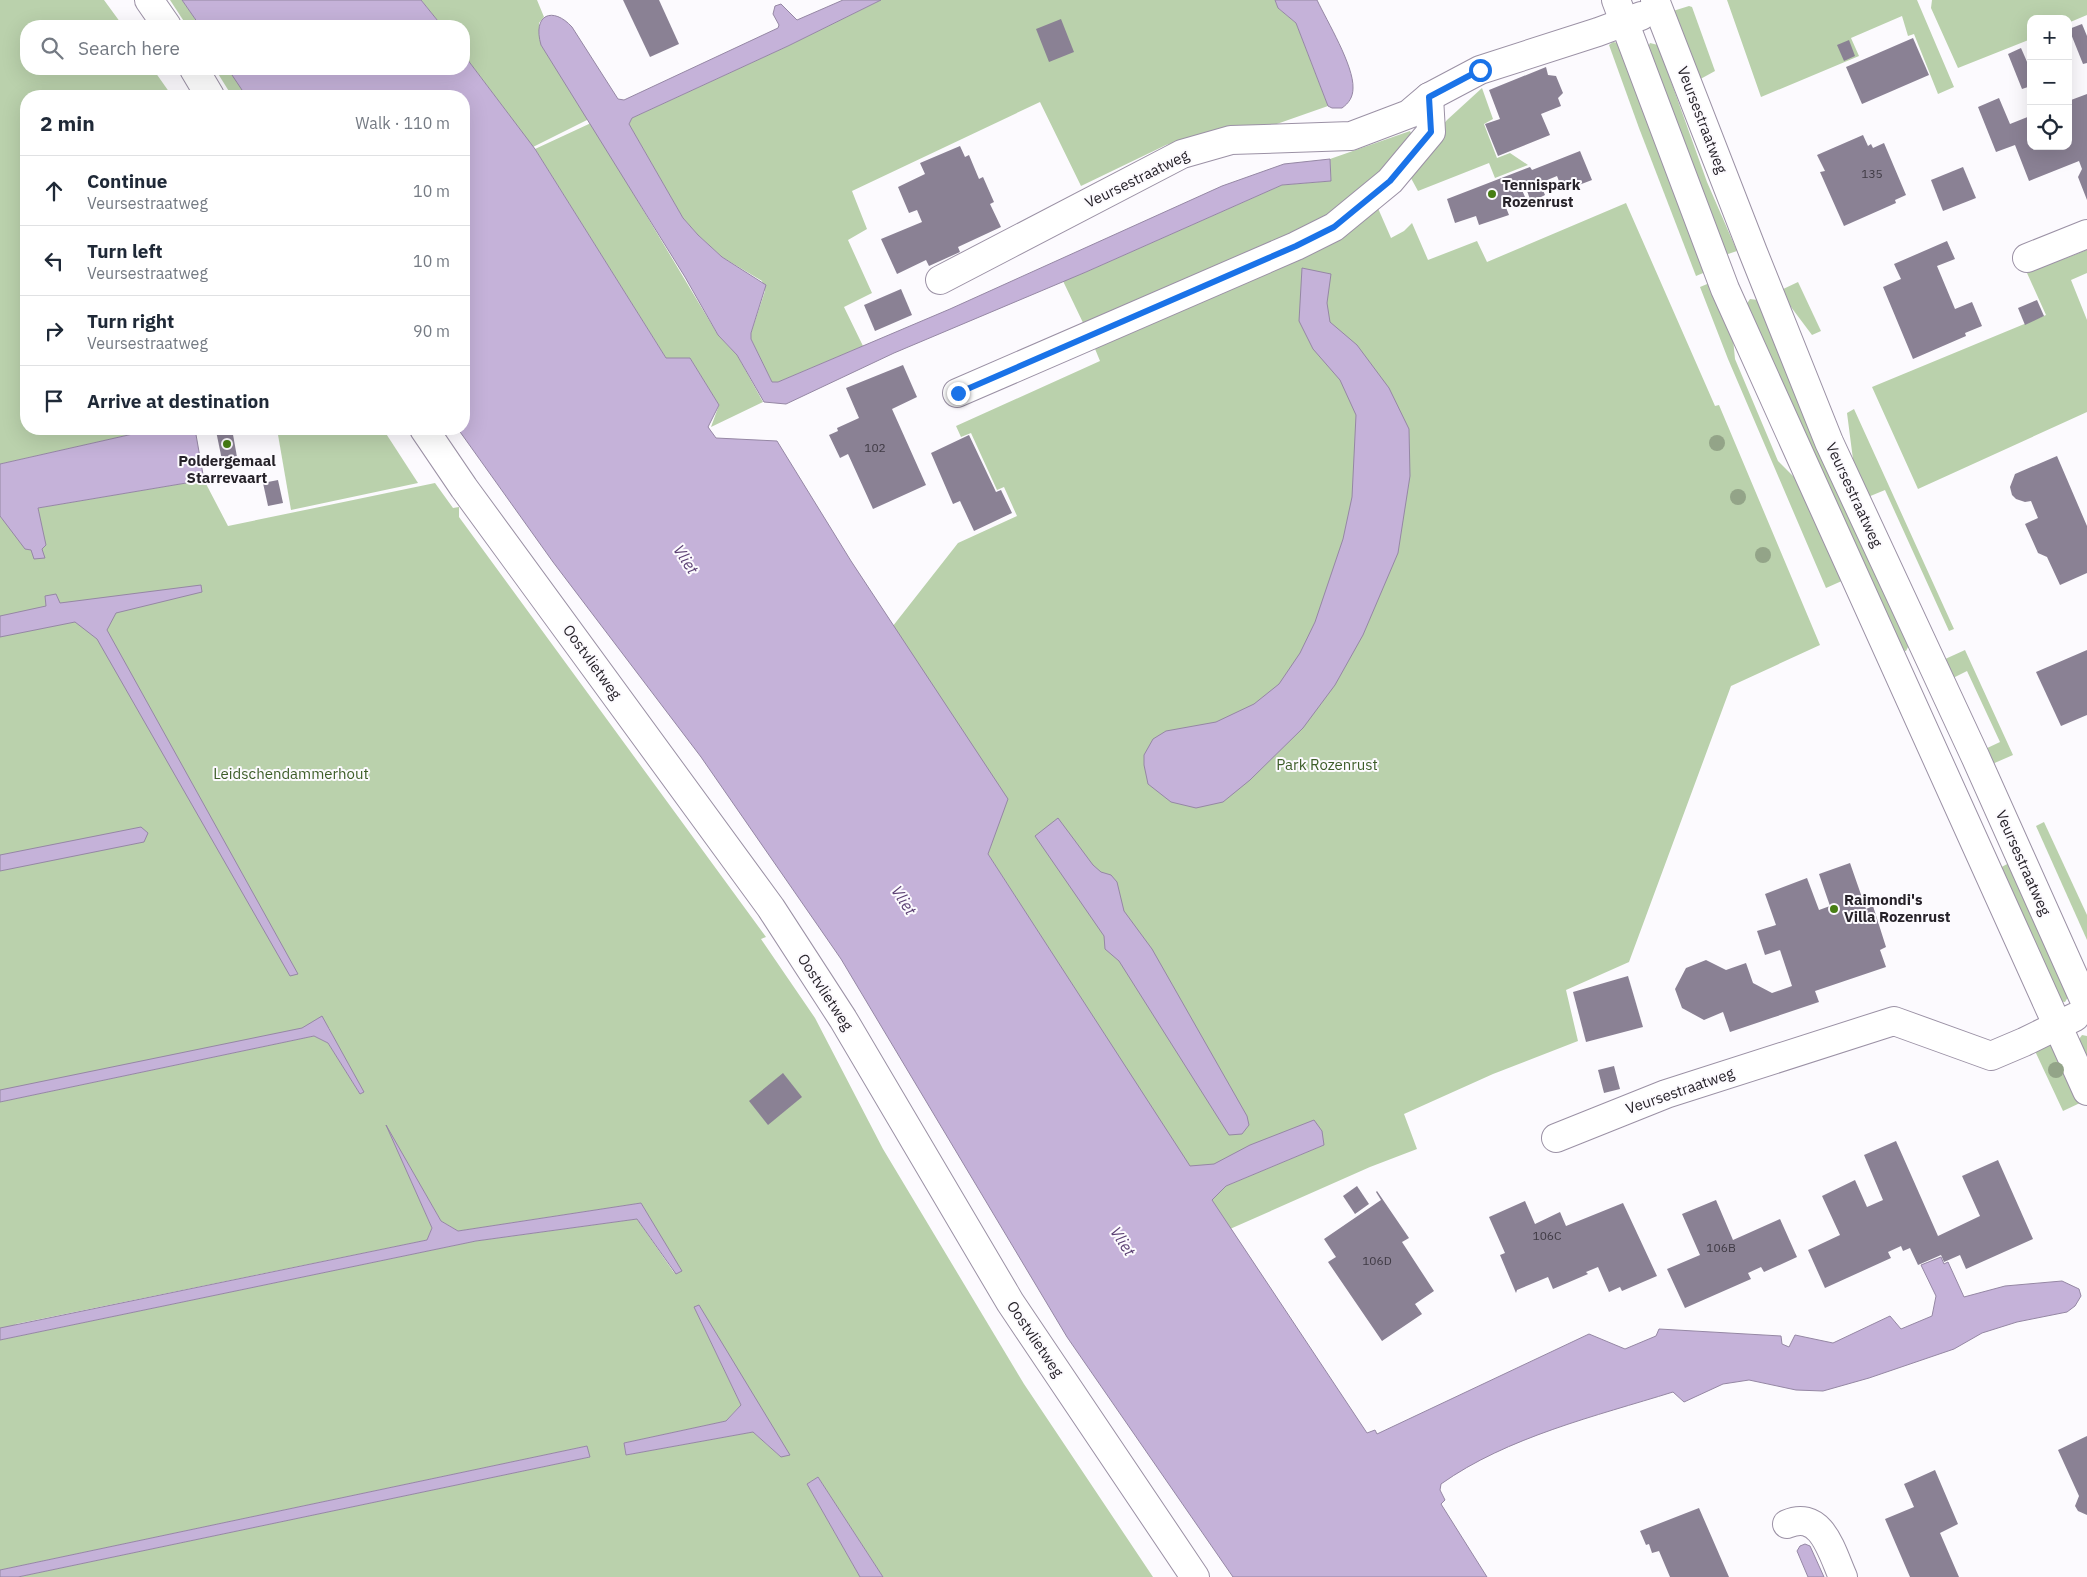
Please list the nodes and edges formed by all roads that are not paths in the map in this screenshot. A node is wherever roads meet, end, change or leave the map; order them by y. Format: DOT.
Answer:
graph roads {
  1 [pos="149,0"];
  2 [pos="1657,4"];
  3 [pos="1620,11"];
  4 [pos="163,20"];
  5 [pos="198,75"];
  6 [pos="206,90"];
  7 [pos="1429,97"];
  8 [pos="2087,234"];
  9 [pos="2027,258"];
  10 [pos="940,280"];
  11 [pos="958,393"];
  12 [pos="428,435"];
  13 [pos="2087,1006"];
  14 [pos="2087,1011"];
  15 [pos="2058,1026"];
  16 [pos="2087,1091"];
  17 [pos="1556,1138"];
  18 [pos="1787,1524"];
  19 [pos="1195,1577"];
  20 [pos="1843,1577"];
  1 -- 4 [label="street"];
  2 -- 3 [label="street, Veursestraatweg"];
  2 -- 13 [label="street, Veursestraatweg"];
  3 -- 7 [label="street, Veursestraatweg"];
  3 -- 15 [label="street"];
  5 -- 6 [label="street"];
  7 -- 10 [label="street, Veursestraatweg"];
  7 -- 11 [label="street"];
  8 -- 9 [label="street"];
  12 -- 19 [label="street, Oostvlietweg"];
  14 -- 15 [label="street, Veursestraatweg"];
  15 -- 16 [label="street"];
  15 -- 17 [label="street, Veursestraatweg"];
  18 -- 20 [label="street"];
}
